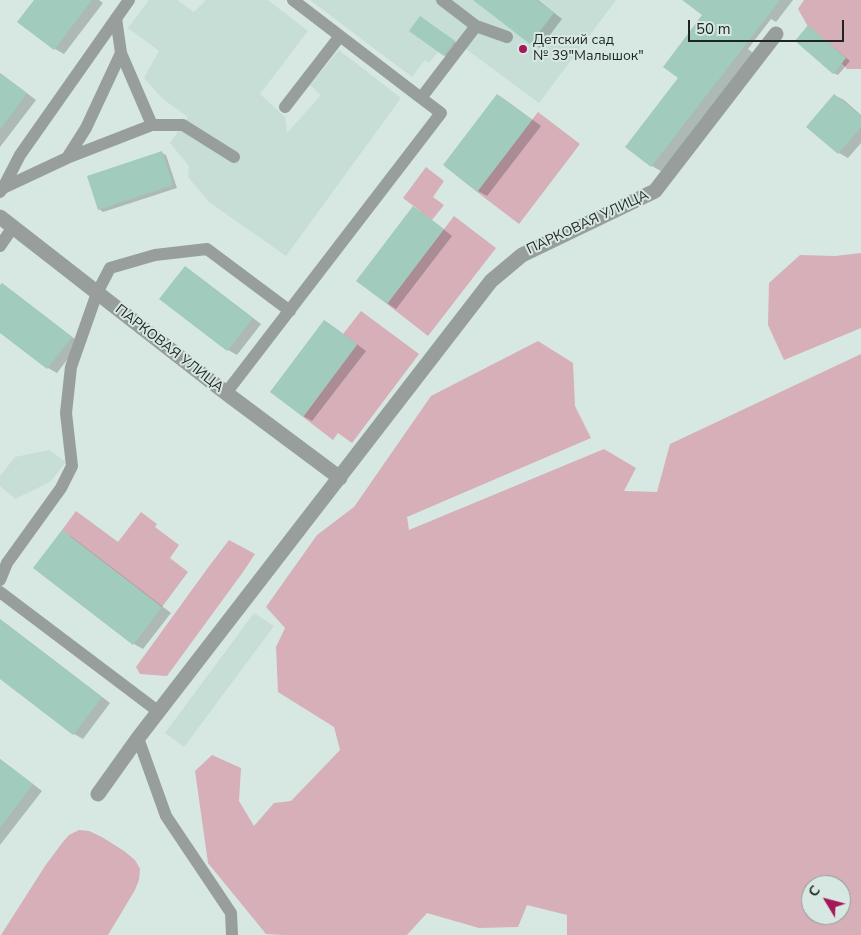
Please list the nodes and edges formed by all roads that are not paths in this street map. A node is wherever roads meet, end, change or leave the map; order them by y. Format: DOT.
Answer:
graph roads {
  1 [pos="129,0"];
  2 [pos="293,0"];
  3 [pos="442,0"];
  4 [pos="116,18"];
  5 [pos="476,26"];
  6 [pos="776,34"];
  7 [pos="340,36"];
  8 [pos="507,37"];
  9 [pos="121,53"];
  10 [pos="421,98"];
  11 [pos="285,107"];
  12 [pos="152,125"];
  13 [pos="234,157"];
  14 [pos="67,158"];
  15 [pos="2,190"];
  16 [pos="0,217"];
  17 [pos="13,227"];
  18 [pos="0,246"];
  19 [pos="97,293"];
  20 [pos="290,311"];
  21 [pos="226,393"];
  22 [pos="340,478"];
  23 [pos="0,580"];
  24 [pos="0,592"];
  25 [pos="159,712"];
  26 [pos="138,738"];
  27 [pos="98,794"];
  28 [pos="232,935"];
  1 -- 4 [label="lane"];
  2 -- 7 [label="lane"];
  3 -- 5 [label="lane"];
  4 -- 9 [label="lane"];
  4 -- 15 [label="lane"];
  5 -- 8 [label="lane"];
  5 -- 10 [label="lane"];
  6 -- 22 [label="street, ПАРКОВАЯ УЛИЦА"];
  7 -- 10 [label="lane"];
  7 -- 11 [label="lane"];
  9 -- 12 [label="lane"];
  9 -- 14 [label="lane"];
  10 -- 20 [label="lane"];
  12 -- 13 [label="lane"];
  12 -- 14 [label="lane"];
  14 -- 15 [label="lane"];
  16 -- 17 [label="street, ПАРКОВАЯ УЛИЦА"];
  17 -- 18 [label="lane"];
  17 -- 19 [label="street, ПАРКОВАЯ УЛИЦА"];
  19 -- 20 [label="lane"];
  19 -- 21 [label="street, ПАРКОВАЯ УЛИЦА"];
  19 -- 23 [label="lane"];
  20 -- 21 [label="lane"];
  21 -- 22 [label="street, ПАРКОВАЯ УЛИЦА"];
  22 -- 25 [label="street, ПАРКОВАЯ УЛИЦА"];
  24 -- 25 [label="lane"];
  25 -- 26 [label="street, ПАРКОВАЯ УЛИЦА"];
  26 -- 27 [label="street, ПАРКОВАЯ УЛИЦА"];
  26 -- 28 [label="lane"];
}
